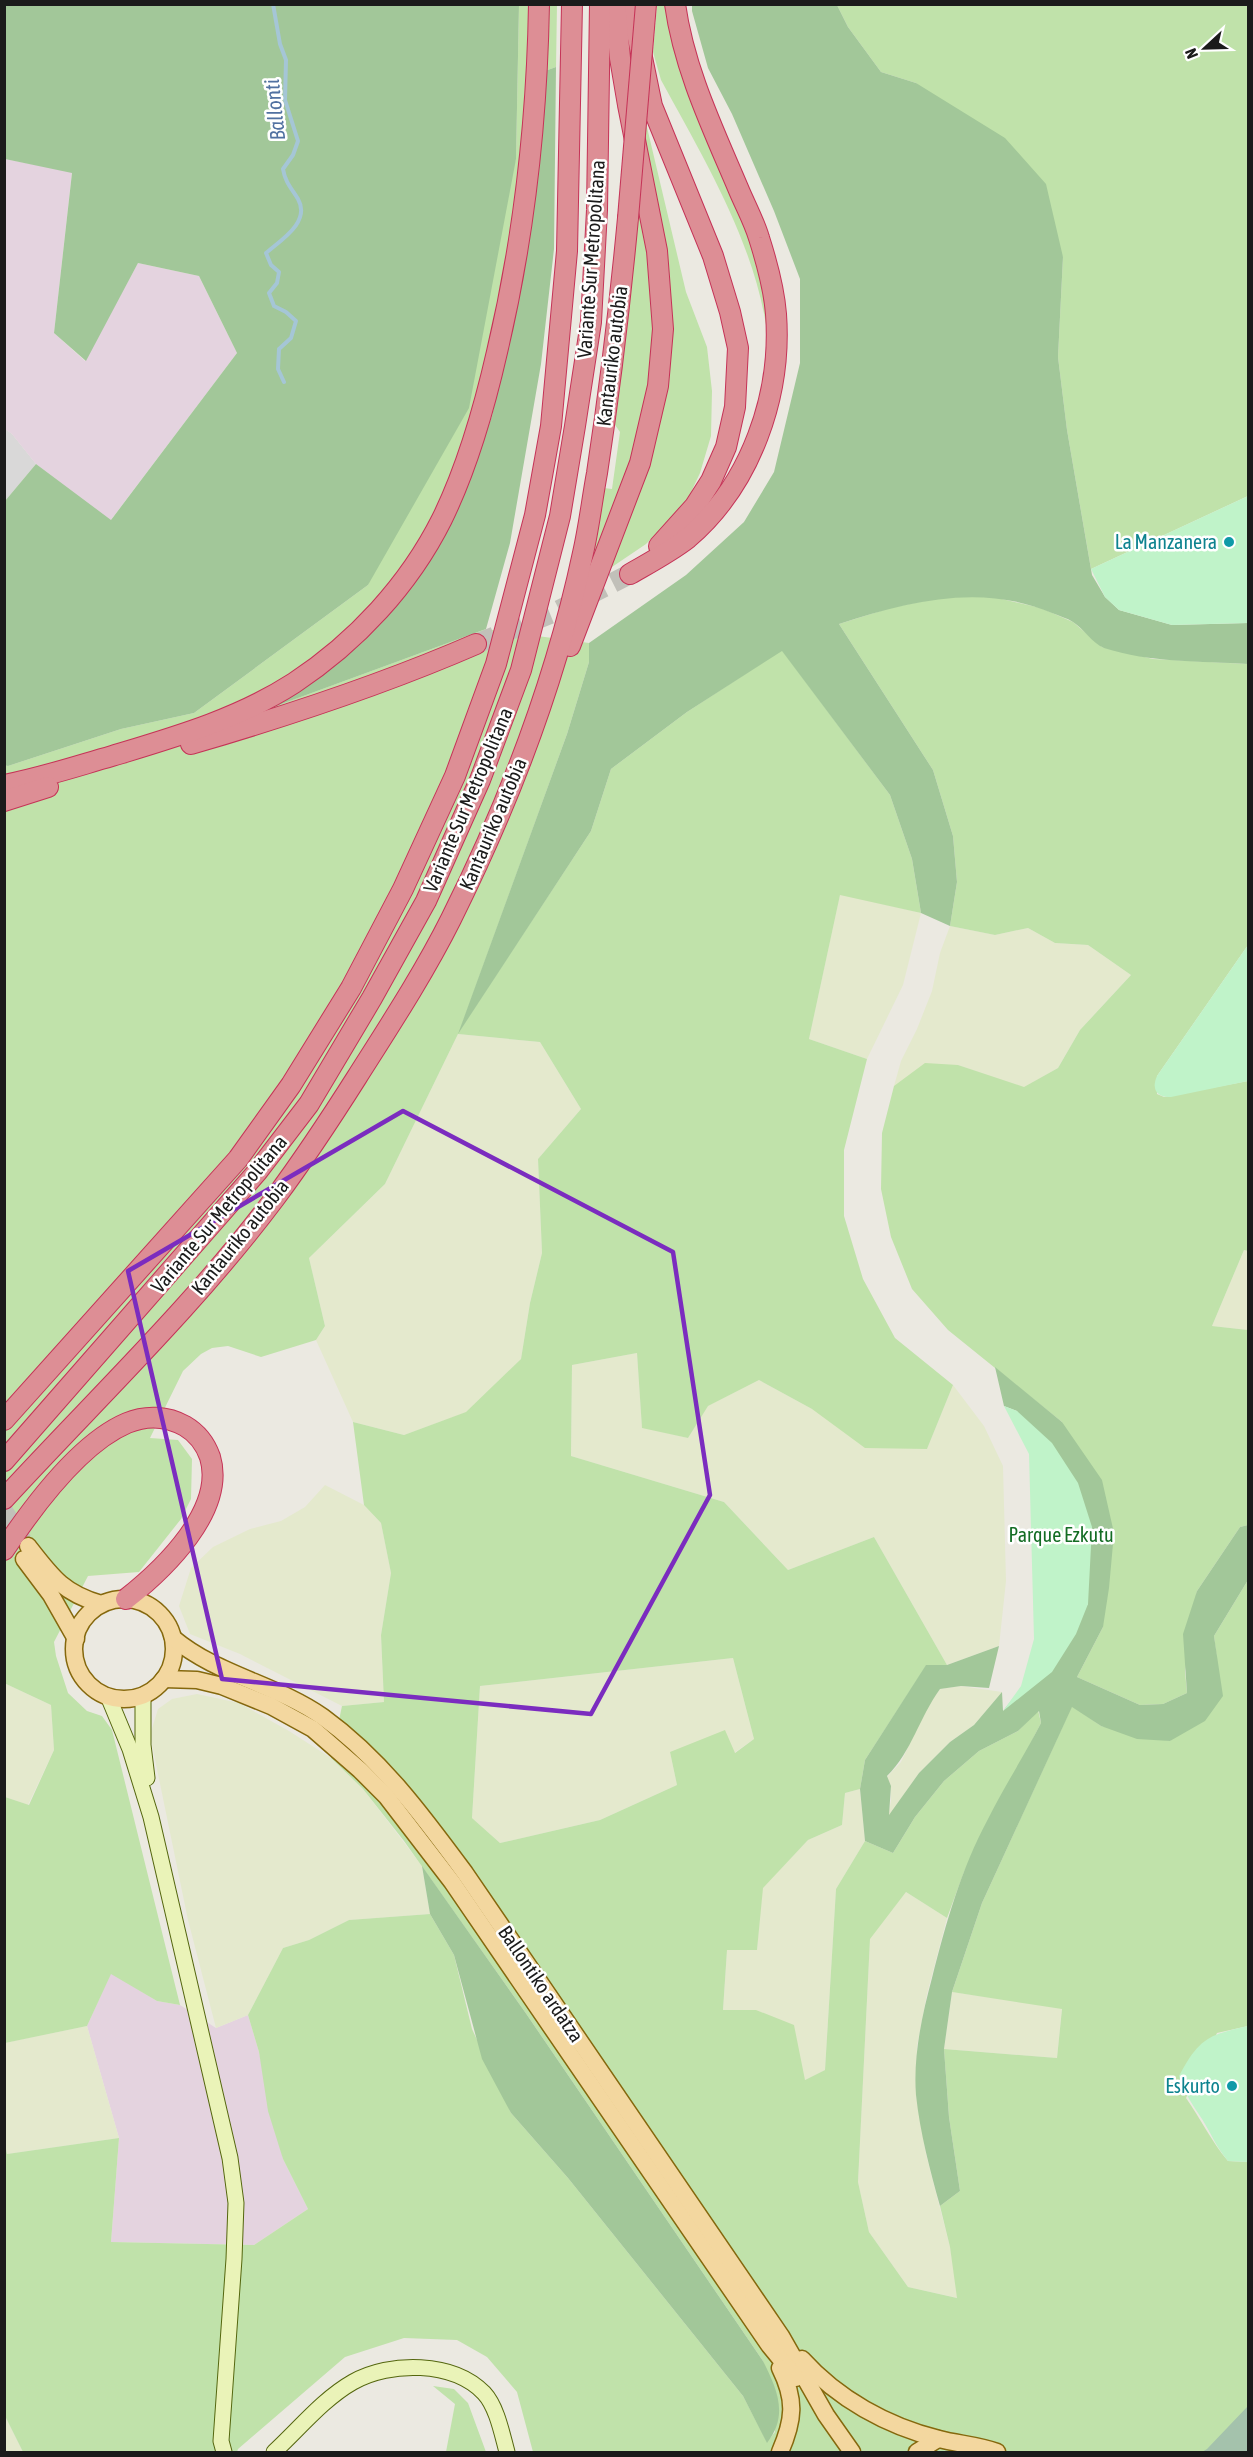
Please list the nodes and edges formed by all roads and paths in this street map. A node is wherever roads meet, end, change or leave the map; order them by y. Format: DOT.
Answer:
graph roads {
  1 [pos="539,4"];
  2 [pos="572,4"];
  3 [pos="600,4"];
  4 [pos="615,4"];
  5 [pos="631,4"];
  6 [pos="646,4"];
  7 [pos="675,4"];
  8 [pos="476,644"];
  9 [pos="530,736"];
  10 [pos="4,785"];
  11 [pos="4,801"];
  12 [pos="5,1420"];
  13 [pos="4,1461"];
  14 [pos="33,1468"];
  15 [pos="55,1483"];
  16 [pos="4,1499"];
  17 [pos="4,1516"];
  18 [pos="4,1550"];
  19 [pos="4,1566"];
  20 [pos="126,1599"];
  21 [pos="101,1604"];
  22 [pos="173,1638"];
  23 [pos="76,1639"];
  24 [pos="164,1679"];
  25 [pos="143,1695"];
  26 [pos="108,1696"];
  27 [pos="152,1817"];
  28 [pos="775,2340"];
  29 [pos="939,2439"];
  30 [pos="224,2452"];
  31 [pos="274,2452"];
  32 [pos="507,2452"];
  33 [pos="780,2452"];
  34 [pos="852,2452"];
  35 [pos="917,2452"];
  36 [pos="997,2452"];
  1 -- 10 [label="highway"];
  2 -- 12 [label="highway"];
  3 -- 13 [label="highway, Variante Sur Metropolitana"];
  4 -- 9 [label="highway"];
  5 -- 7 [label="highway"];
  6 -- 9 [label="highway, Kantauriko autobia, bridge"];
  8 -- 11 [label="highway"];
  9 -- 14 [label="highway, Kantauriko autobia"];
  14 -- 16 [label="highway, Kantauriko autobia"];
  14 -- 17 [label="highway"];
  15 -- 18 [label="highway"];
  15 -- 19 [label="highway"];
  15 -- 20 [label="highway"];
  20 -- 21 [label="main road"];
  20 -- 22 [label="main road"];
  21 -- 23 [label="main road"];
  21 -- 23 [label="main road"];
  22 -- 24 [label="main road"];
  22 -- 28 [label="main road, Ballontiko ardatza"];
  23 -- 26 [label="main road"];
  24 -- 25 [label="main road"];
  24 -- 28 [label="main road, Ballontiko ardatza"];
  25 -- 26 [label="main road"];
  25 -- 27 [label="street"];
  26 -- 27 [label="street"];
  27 -- 30 [label="street"];
  28 -- 29 [label="main road"];
  28 -- 33 [label="main road"];
  28 -- 34 [label="main road, Ballontiko ardatza"];
  29 -- 35 [label="main road"];
  29 -- 36 [label="main road"];
  31 -- 32 [label="street"];
}
